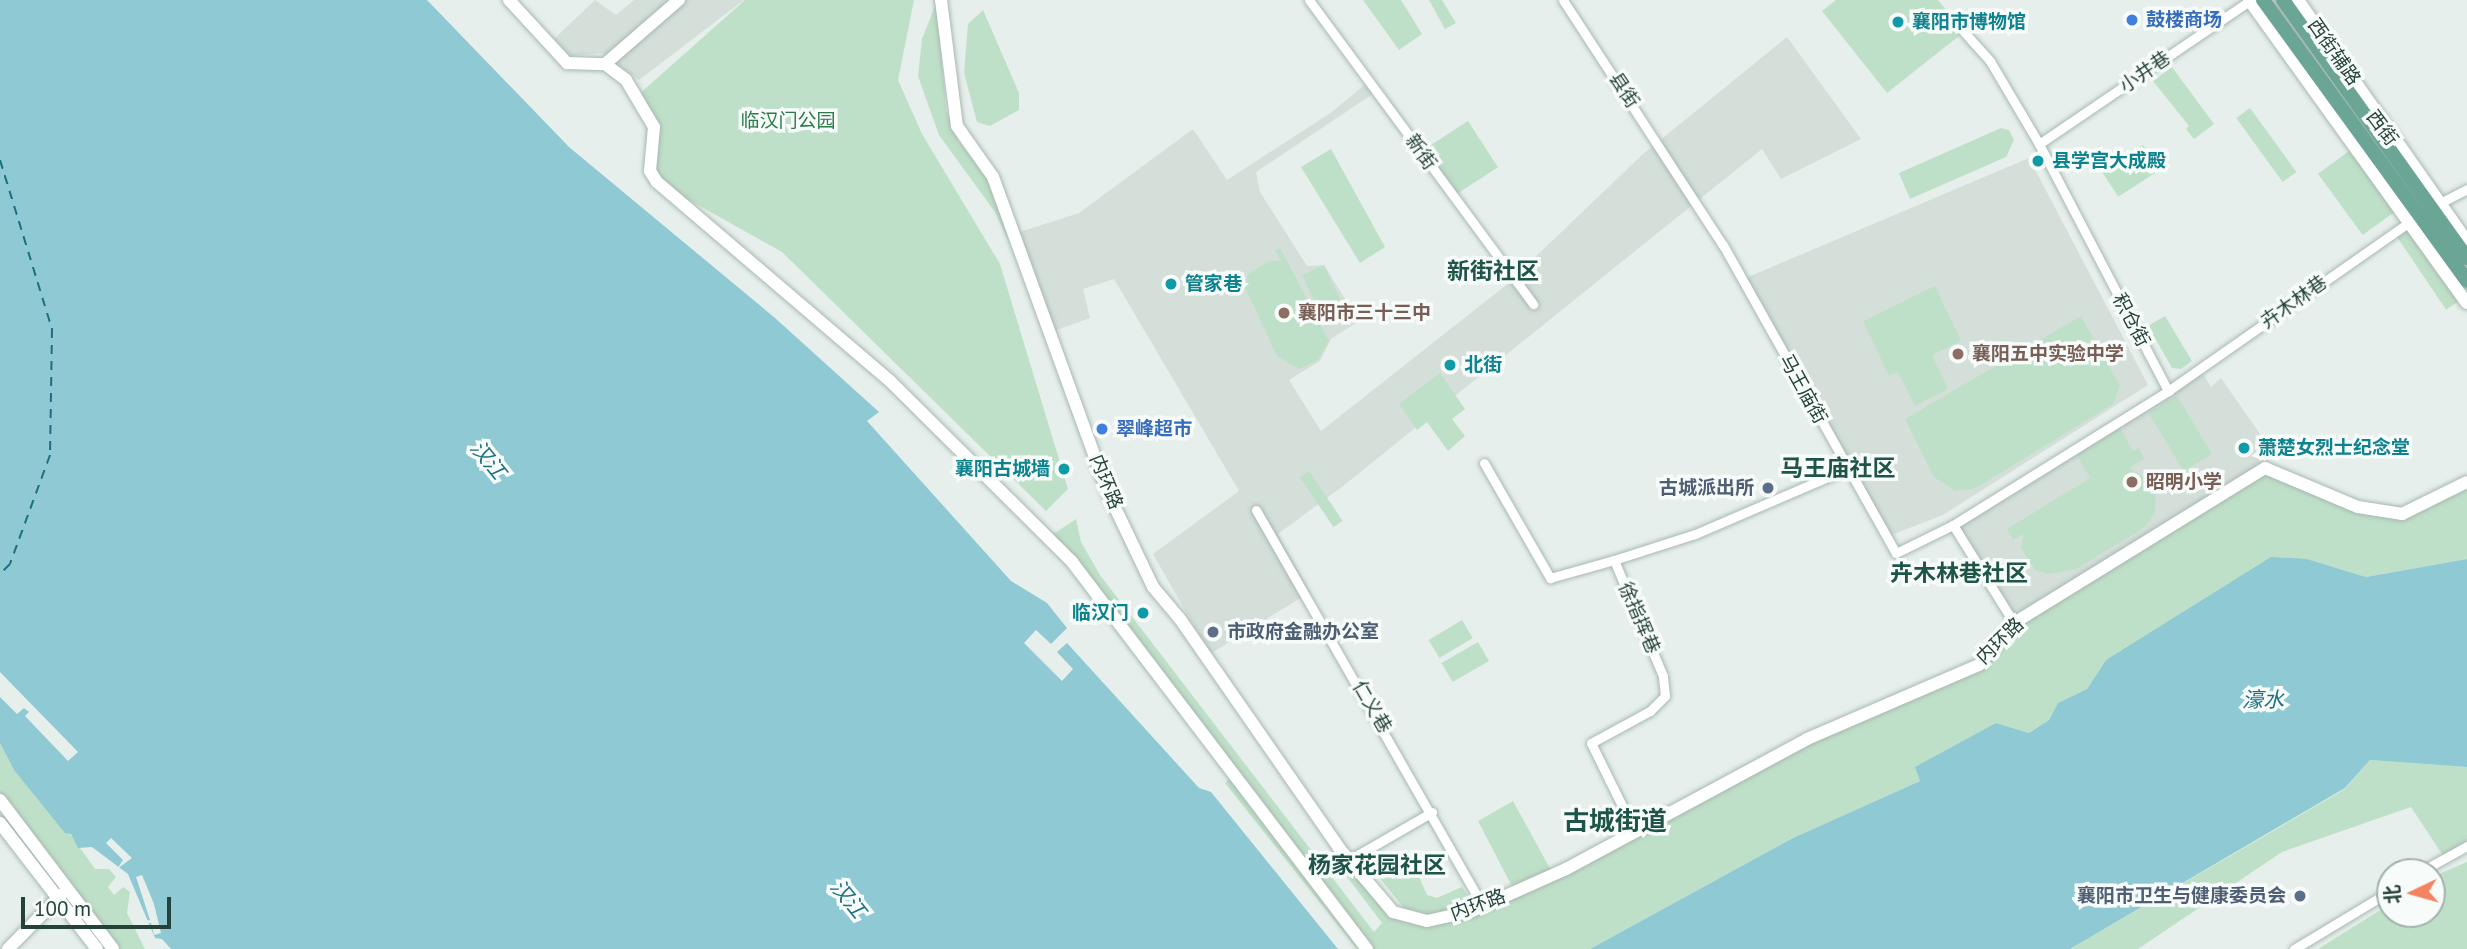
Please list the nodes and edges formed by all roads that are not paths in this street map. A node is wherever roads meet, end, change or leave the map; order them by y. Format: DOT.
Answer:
graph roads {
  1 [pos="509,0"];
  2 [pos="679,0"];
  3 [pos="941,0"];
  4 [pos="1309,0"];
  5 [pos="1563,0"];
  6 [pos="2250,0"];
  7 [pos="2263,0"];
  8 [pos="2283,0"];
  9 [pos="2298,0"];
  10 [pos="1964,32"];
  11 [pos="605,64"];
  12 [pos="2039,144"];
  13 [pos="1684,181"];
  14 [pos="2467,189"];
  15 [pos="2426,211"];
  16 [pos="2467,241"];
  17 [pos="2467,258"];
  18 [pos="2467,281"];
  19 [pos="1533,303"];
  20 [pos="2467,303"];
  21 [pos="2168,391"];
  22 [pos="1484,463"];
  23 [pos="1847,469"];
  24 [pos="2467,482"];
  25 [pos="1256,510"];
  26 [pos="1953,525"];
  27 [pos="1614,560"];
  28 [pos="2014,623"];
  29 [pos="0,800"];
  30 [pos="1432,812"];
  31 [pos="0,823"];
  32 [pos="1635,832"];
  33 [pos="2467,846"];
  34 [pos="2445,858"];
  35 [pos="1349,860"];
  36 [pos="66,891"];
  37 [pos="2376,899"];
  38 [pos="55,900"];
  39 [pos="1483,906"];
  40 [pos="8,949"];
  41 [pos="97,949"];
  42 [pos="113,949"];
  43 [pos="1367,949"];
  44 [pos="2294,949"];
  1 -- 11 [label="street"];
  2 -- 11 [label="street"];
  3 -- 35 [label="street, 内环路"];
  4 -- 19 [label="street, 新街"];
  5 -- 13 [label="street, 县街"];
  6 -- 12 [label="street, 小井巷"];
  6 -- 15 [label="street"];
  7 -- 15 [label="main road, 西街"];
  8 -- 15 [label="main road, 西街"];
  9 -- 15 [label="street, 西街辅路"];
  10 -- 12 [label="street, 积仓街"];
  11 -- 43 [label="street"];
  12 -- 21 [label="street, 积仓街"];
  13 -- 23 [label="street, 马王庙街"];
  14 -- 15 [label="street, 卉木林巷"];
  15 -- 16 [label="street, 西街辅路"];
  15 -- 17 [label="main road, 西街"];
  15 -- 18 [label="main road, 西街"];
  15 -- 20 [label="street"];
  15 -- 21 [label="street, 卉木林巷"];
  21 -- 26 [label="street"];
  22 -- 27 [label="street"];
  23 -- 26 [label="street, 马王庙街"];
  23 -- 27 [label="street, 徐指挥巷"];
  24 -- 28 [label="street, 内环路"];
  25 -- 30 [label="street, 仁义巷"];
  26 -- 28 [label="street"];
  27 -- 32 [label="street, 徐指挥巷"];
  28 -- 32 [label="street, 内环路"];
  29 -- 36 [label="street"];
  30 -- 35 [label="street"];
  30 -- 39 [label="street, 仁义巷"];
  31 -- 38 [label="street"];
  32 -- 39 [label="street, 内环路"];
  33 -- 34 [label="street"];
  35 -- 39 [label="street, 内环路"];
  36 -- 38 [label="street"];
  36 -- 42 [label="street"];
  37 -- 44 [label="street"];
  38 -- 40 [label="street"];
  38 -- 41 [label="street"];
}
